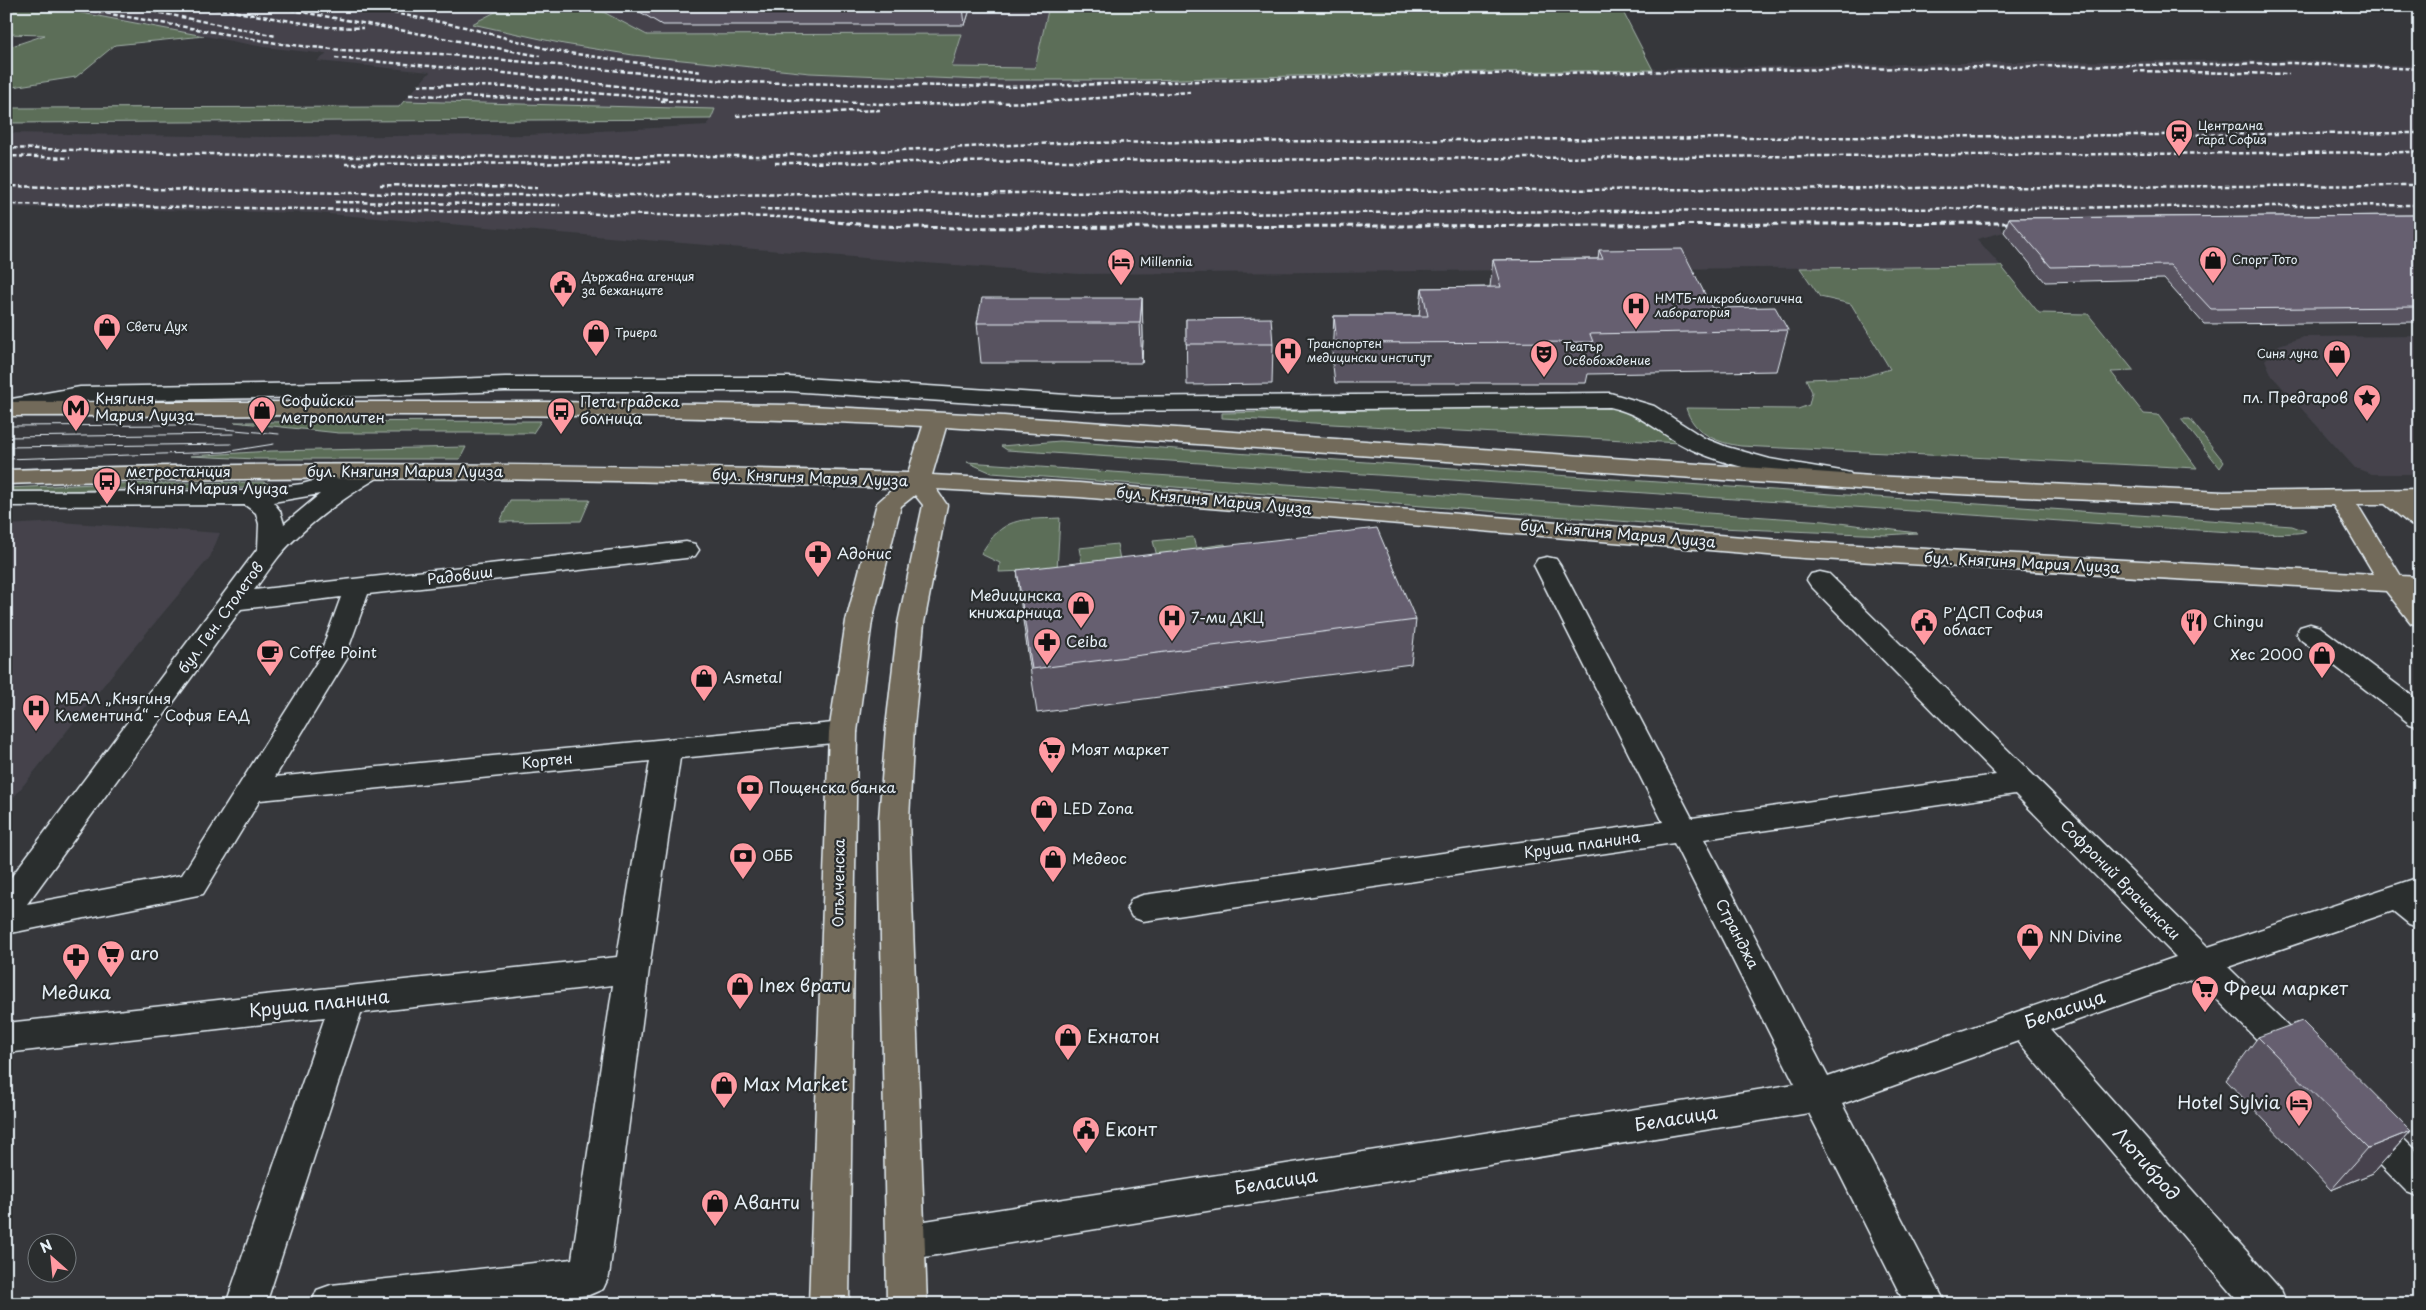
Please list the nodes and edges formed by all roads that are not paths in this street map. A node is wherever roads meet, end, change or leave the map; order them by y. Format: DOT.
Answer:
graph roads {
  1 [pos="6,408"];
  2 [pos="937,419"];
  3 [pos="370,472"];
  4 [pos="6,477"];
  5 [pos="918,481"];
  6 [pos="1872,483"];
  7 [pos="2390,496"];
  8 [pos="2420,496"];
  9 [pos="2341,497"];
  10 [pos="248,498"];
  11 [pos="6,499"];
  12 [pos="2420,520"];
  13 [pos="271,549"];
  14 [pos="686,550"];
  15 [pos="1547,565"];
  16 [pos="1820,580"];
  17 [pos="2392,584"];
  18 [pos="2420,585"];
  19 [pos="357,588"];
  20 [pos="233,601"];
  21 [pos="2420,617"];
  22 [pos="2310,632"];
  23 [pos="2420,717"];
  24 [pos="843,732"];
  25 [pos="667,749"];
  26 [pos="2021,782"];
  27 [pos="251,790"];
  28 [pos="1684,830"];
  29 [pos="2413,900"];
  30 [pos="6,908"];
  31 [pos="1143,908"];
  32 [pos="6,921"];
  33 [pos="2202,962"];
  34 [pos="632,969"];
  35 [pos="348,1001"];
  36 [pos="2025,1024"];
  37 [pos="6,1038"];
  38 [pos="1820,1096"];
  39 [pos="2420,1180"];
  40 [pos="906,1242"];
  41 [pos="246,1304"];
  42 [pos="331,1304"];
  43 [pos="829,1304"];
  44 [pos="907,1304"];
  45 [pos="1926,1304"];
  46 [pos="2267,1304"];
  1 -- 2 [label="main road"];
  1 -- 6 [label="street"];
  2 -- 5 [label="main road"];
  2 -- 6 [label="main road"];
  3 -- 4 [label="main road, бул. Княгиня Мария Луиза"];
  3 -- 5 [label="main road, бул. Княгиня Мария Луиза"];
  3 -- 10 [label="street"];
  3 -- 13 [label="street, бул. Ген. Столетов"];
  5 -- 17 [label="main road, бул. Княгиня Мария Луиза"];
  5 -- 24 [label="main road, Опълченска"];
  5 -- 40 [label="main road"];
  6 -- 9 [label="main road"];
  7 -- 8 [label="main road"];
  7 -- 9 [label="main road"];
  7 -- 12 [label="main road"];
  9 -- 17 [label="main road"];
  10 -- 11 [label="street"];
  10 -- 13 [label="street"];
  13 -- 20 [label="street, бул. Ген. Столетов"];
  14 -- 19 [label="street, Радовиш"];
  15 -- 28 [label="street, Странджа"];
  16 -- 26 [label="street, Софроний Врачански"];
  17 -- 18 [label="main road, бул. Княгиня Мария Луиза"];
  17 -- 21 [label="main road"];
  19 -- 20 [label="street, Радовиш"];
  19 -- 27 [label="street"];
  20 -- 30 [label="street, бул. Ген. Столетов"];
  22 -- 23 [label="street"];
  24 -- 25 [label="street, Кортен"];
  24 -- 43 [label="main road, Опълченска"];
  25 -- 27 [label="street, Кортен"];
  25 -- 34 [label="street"];
  26 -- 28 [label="street, Круша планина"];
  26 -- 33 [label="street, Софроний Врачански"];
  27 -- 32 [label="street"];
  28 -- 31 [label="street, Круша планина"];
  28 -- 38 [label="street, Странджа"];
  29 -- 33 [label="street, Беласица"];
  33 -- 36 [label="street, Беласица"];
  33 -- 39 [label="street, Софроний Врачански"];
  34 -- 35 [label="street, Круша планина"];
  34 -- 42 [label="street"];
  35 -- 37 [label="street, Круша планина"];
  35 -- 41 [label="street"];
  36 -- 38 [label="street, Беласица"];
  36 -- 46 [label="street, Лютиброд"];
  38 -- 40 [label="street, Беласица"];
  38 -- 45 [label="street, Странджа"];
  40 -- 44 [label="main road"];
}
